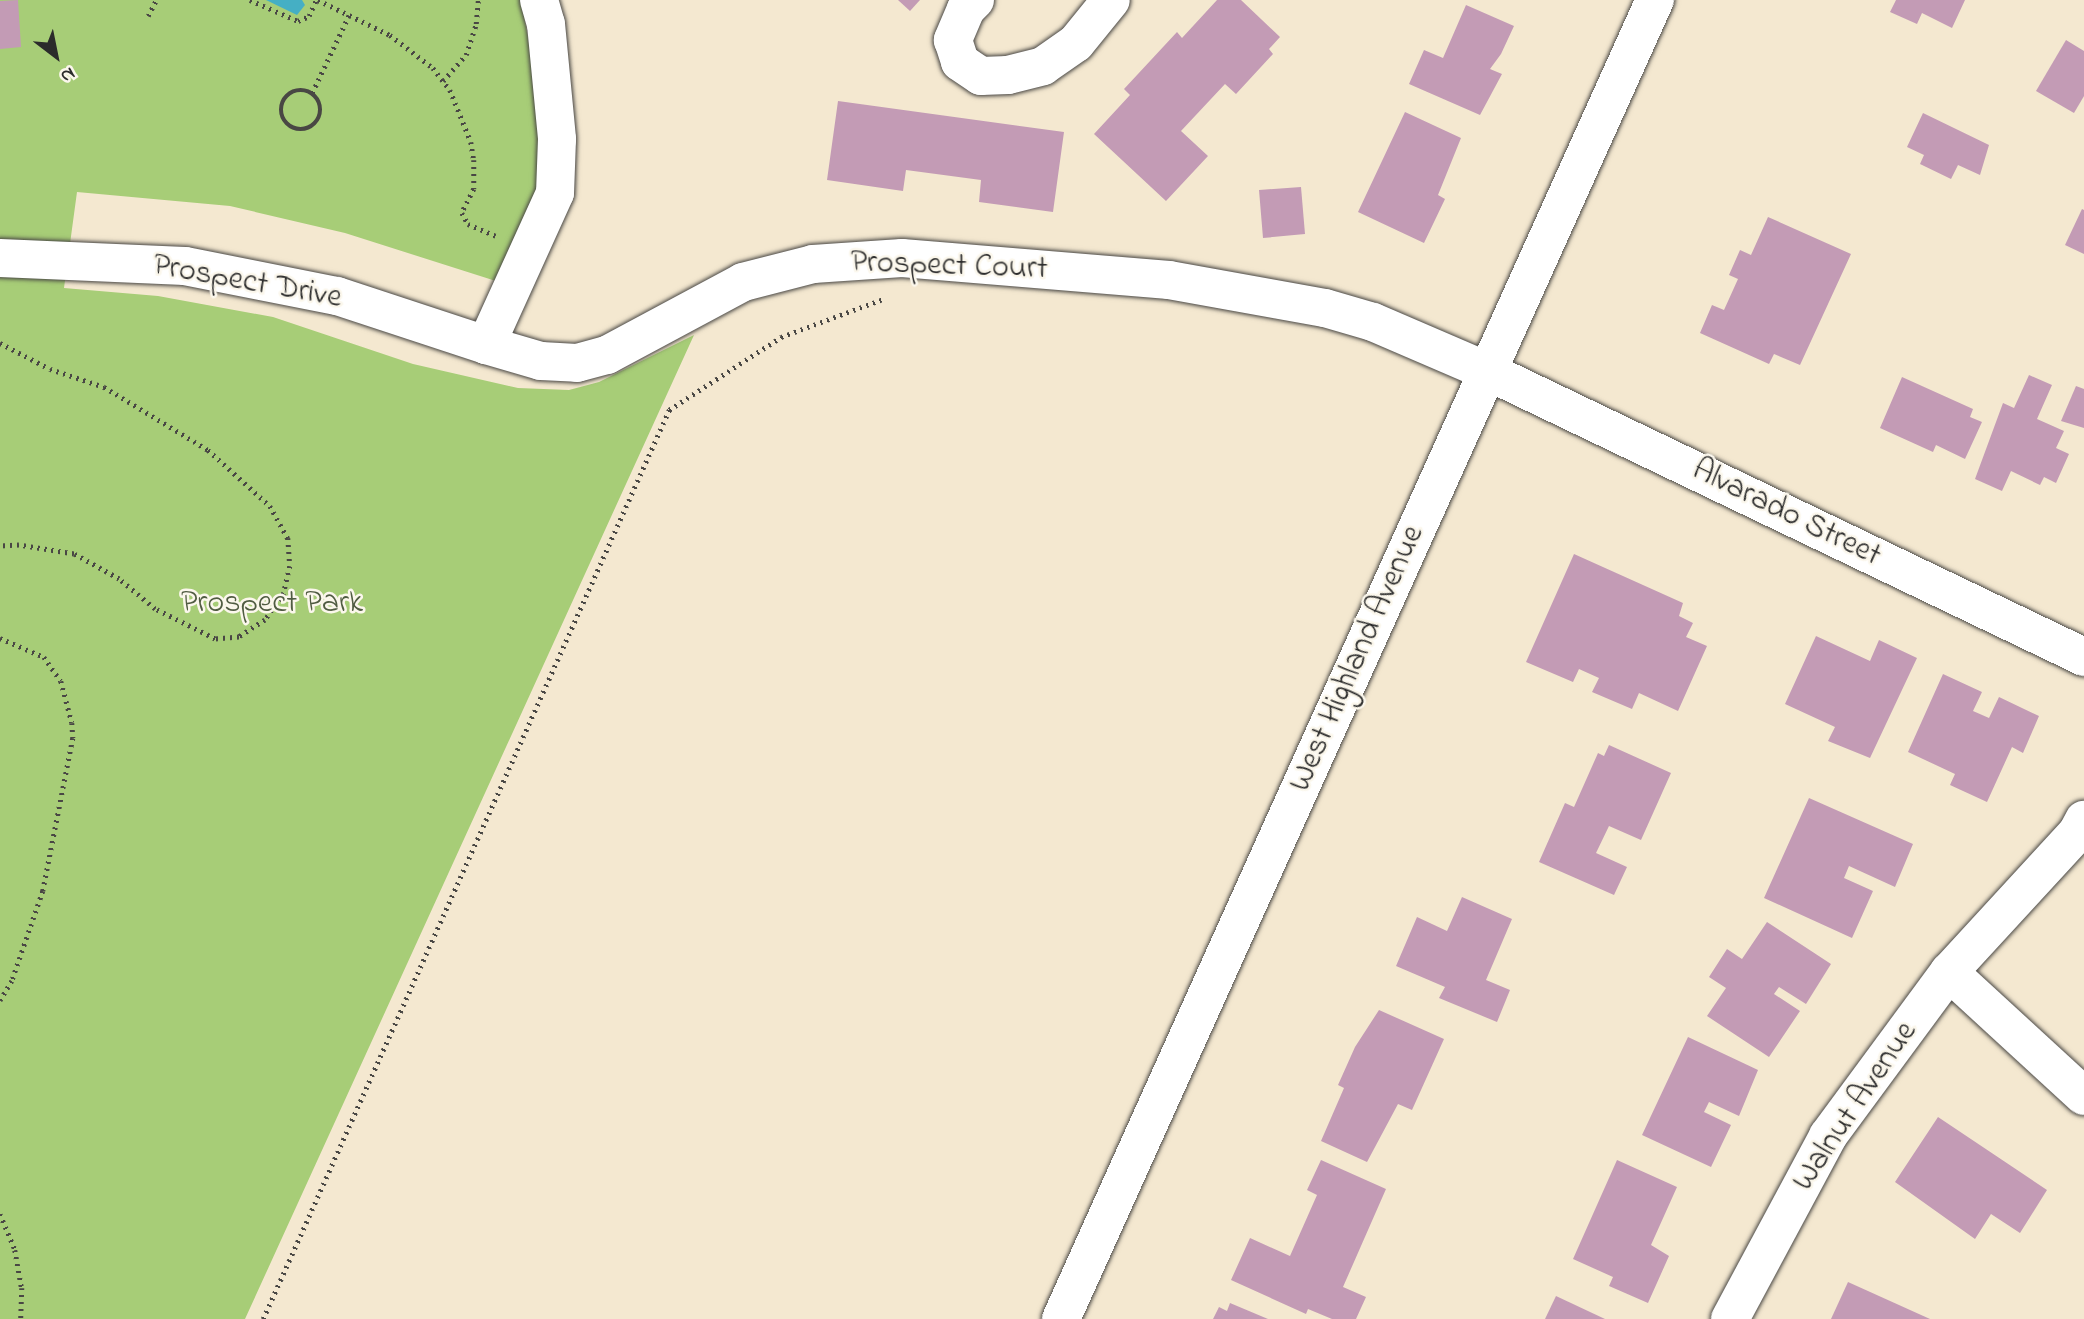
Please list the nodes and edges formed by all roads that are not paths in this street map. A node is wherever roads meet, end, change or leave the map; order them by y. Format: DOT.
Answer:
graph roads {
  1 [pos="540,0"];
  2 [pos="975,0"];
  3 [pos="1111,0"];
  4 [pos="1656,0"];
  5 [pos="0,258"];
  6 [pos="486,345"];
  7 [pos="1487,372"];
  8 [pos="2084,657"];
  9 [pos="2084,820"];
  10 [pos="1949,972"];
  11 [pos="2084,1096"];
  12 [pos="1061,1319"];
  13 [pos="1730,1319"];
  1 -- 6 [label="street"];
  2 -- 3 [label="street"];
  4 -- 7 [label="street, West Highland Avenue"];
  5 -- 6 [label="street, Prospect Drive"];
  6 -- 7 [label="street, Prospect Court"];
  7 -- 8 [label="street, Alvarado Street"];
  7 -- 12 [label="street, West Highland Avenue"];
  9 -- 10 [label="street, Walnut Avenue"];
  10 -- 11 [label="street"];
  10 -- 13 [label="street, Walnut Avenue"];
}
